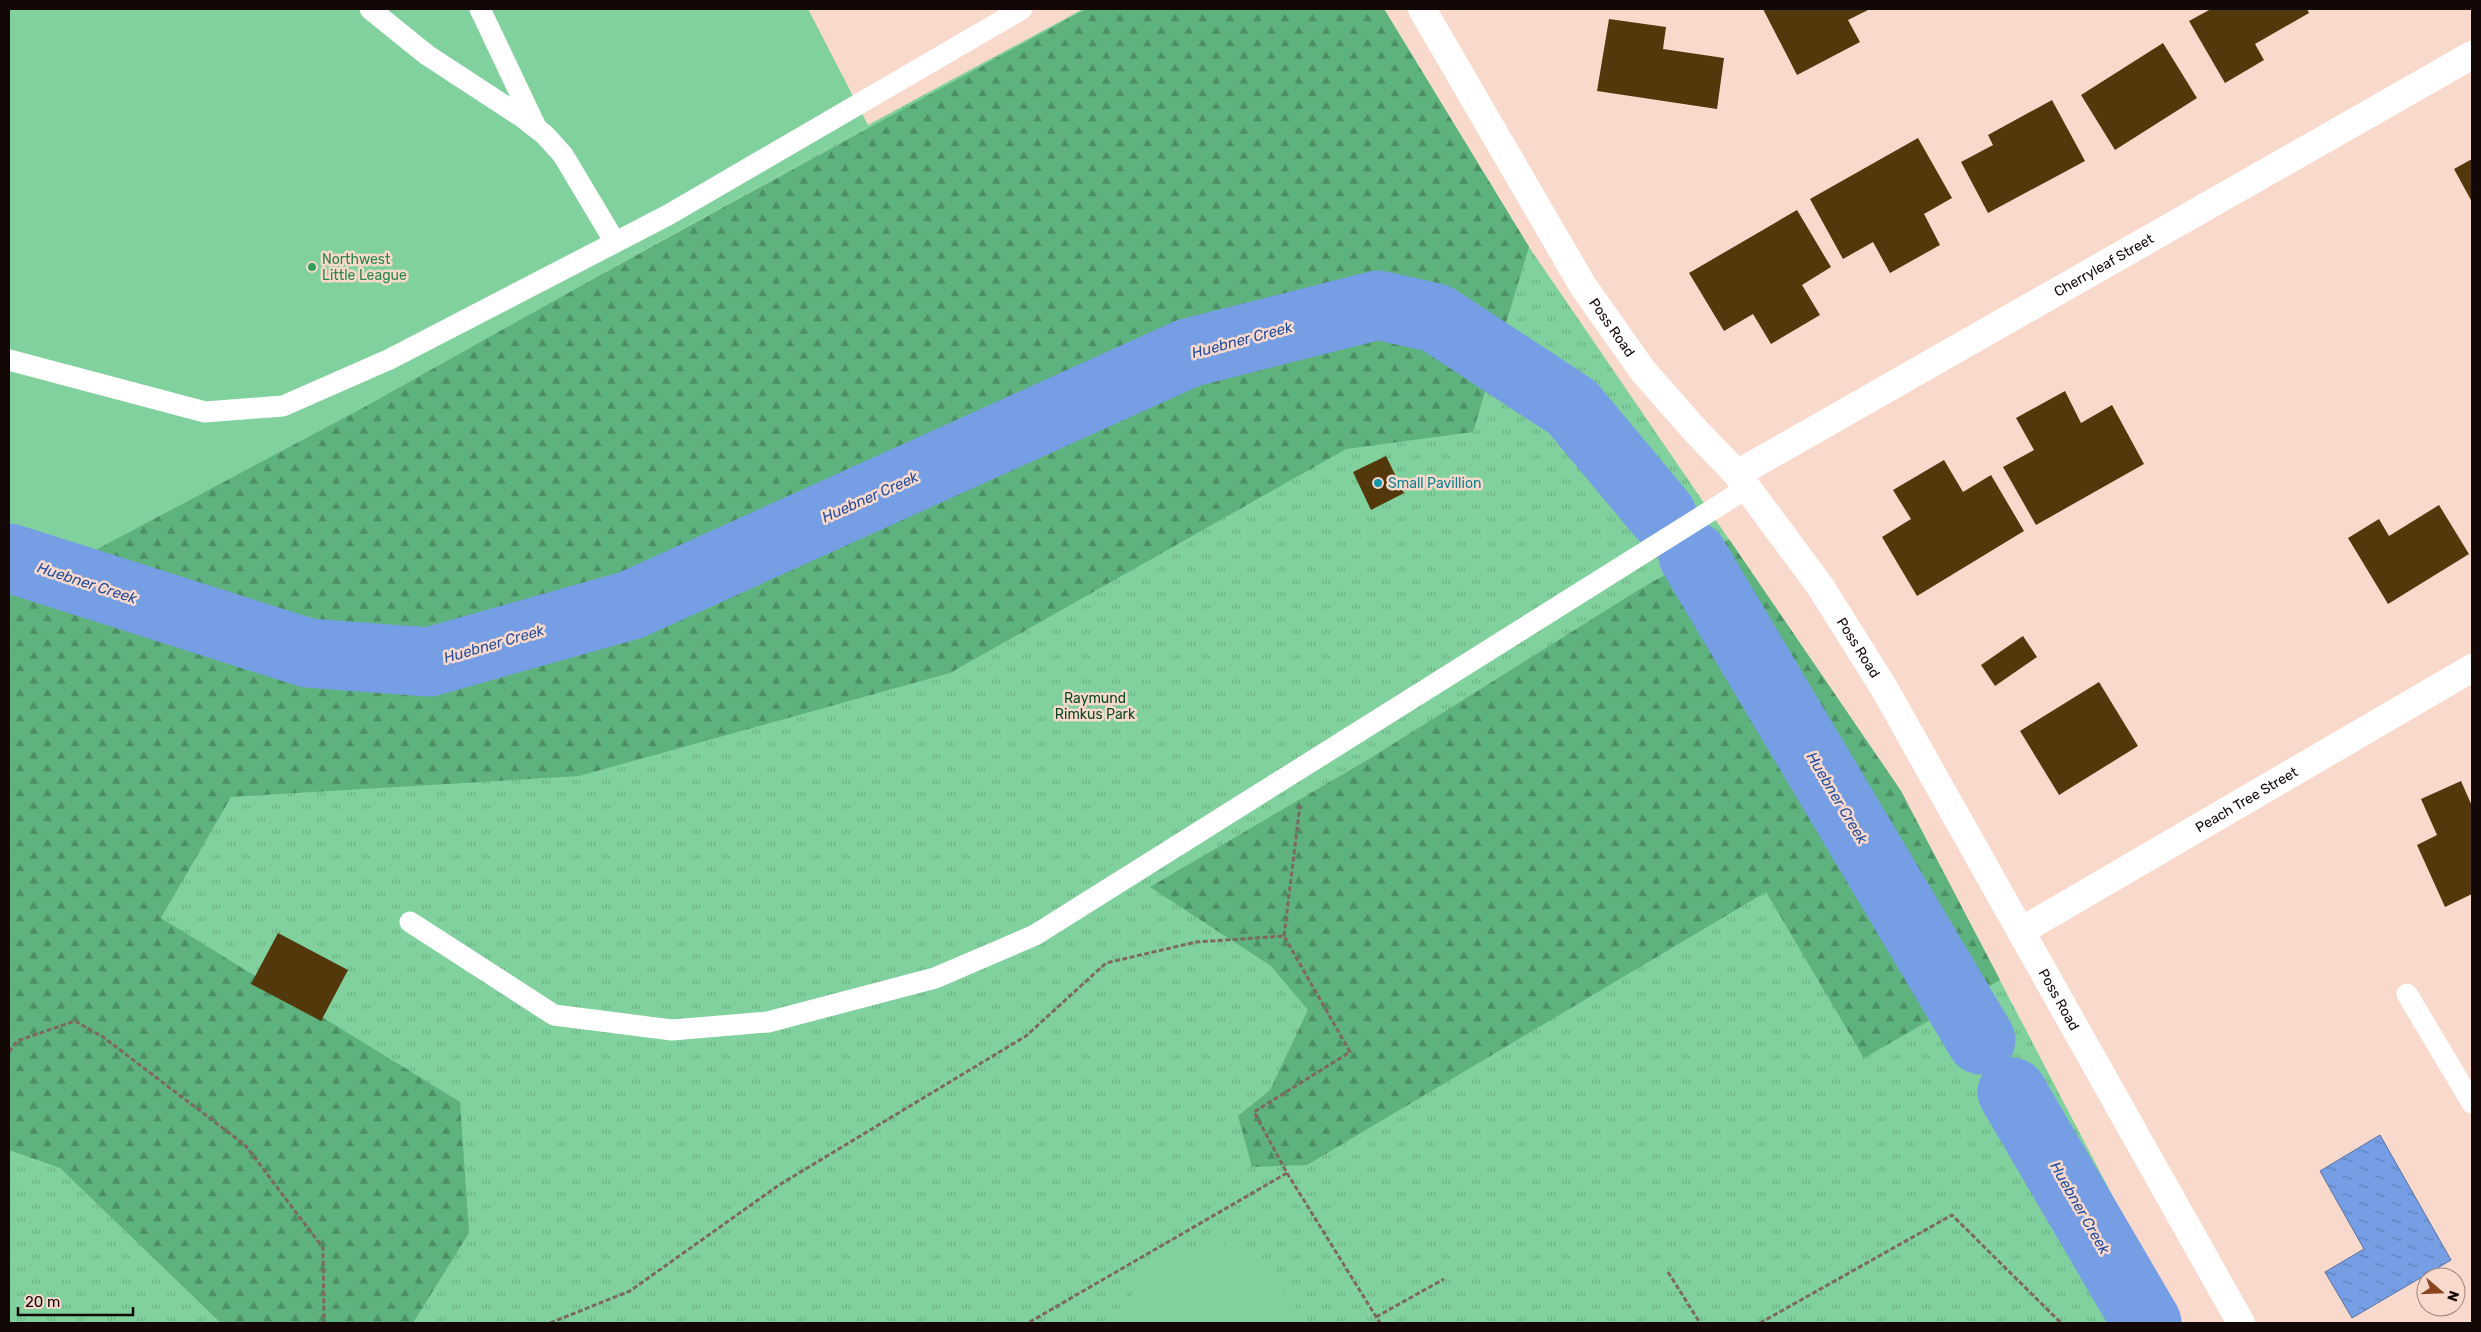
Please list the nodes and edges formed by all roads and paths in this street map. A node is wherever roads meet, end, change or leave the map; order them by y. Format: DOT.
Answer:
graph roads {
  1 [pos="370,9"];
  2 [pos="480,9"];
  3 [pos="1022,9"];
  4 [pos="1422,9"];
  5 [pos="2472,55"];
  6 [pos="536,127"];
  7 [pos="615,242"];
  8 [pos="9,360"];
  9 [pos="1742,481"];
  10 [pos="2472,668"];
  11 [pos="1305,766"];
  12 [pos="410,922"];
  13 [pos="2021,931"];
  14 [pos="1284,936"];
  15 [pos="2407,994"];
  16 [pos="9,1052"];
  17 [pos="2472,1103"];
  18 [pos="1288,1173"];
  19 [pos="1668,1272"];
  20 [pos="1444,1279"];
  21 [pos="1376,1316"];
  22 [pos="324,1323"];
  23 [pos="550,1323"];
  24 [pos="1028,1323"];
  25 [pos="1380,1323"];
  26 [pos="1700,1323"];
  27 [pos="1760,1323"];
  28 [pos="2061,1323"];
  29 [pos="2241,1323"];
  1 -- 6 [label="lane"];
  2 -- 6 [label="lane"];
  3 -- 7 [label="lane"];
  4 -- 9 [label="street, Poss Road"];
  5 -- 9 [label="street, Cherryleaf Street"];
  6 -- 7 [label="lane"];
  7 -- 8 [label="lane"];
  9 -- 11 [label="lane"];
  9 -- 13 [label="street, Poss Road"];
  10 -- 13 [label="street, Peach Tree Street"];
  11 -- 12 [label="lane"];
  11 -- 14 [label="path"];
  13 -- 29 [label="street, Poss Road"];
  14 -- 18 [label="path"];
  14 -- 23 [label="path"];
  15 -- 17 [label="lane"];
  16 -- 22 [label="path"];
  18 -- 21 [label="path"];
  18 -- 24 [label="path"];
  19 -- 26 [label="path"];
  20 -- 21 [label="path"];
  21 -- 25 [label="path"];
  27 -- 28 [label="path"];
}
